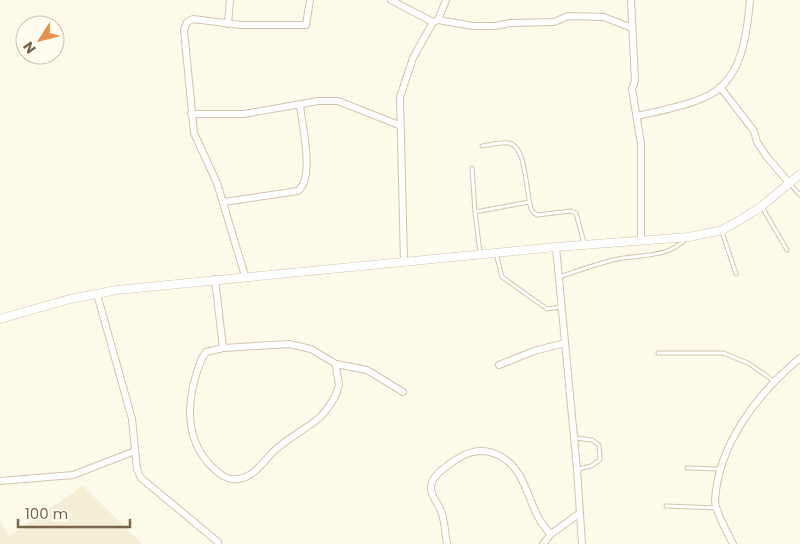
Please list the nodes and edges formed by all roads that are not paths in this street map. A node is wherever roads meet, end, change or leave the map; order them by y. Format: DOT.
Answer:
graph roads {
  1 [pos="230,0"];
  2 [pos="310,0"];
  3 [pos="391,0"];
  4 [pos="446,0"];
  5 [pos="631,0"];
  6 [pos="750,0"];
  7 [pos="435,21"];
  8 [pos="228,24"];
  9 [pos="632,28"];
  10 [pos="720,87"];
  11 [pos="300,105"];
  12 [pos="191,114"];
  13 [pos="637,116"];
  14 [pos="399,126"];
  15 [pos="482,146"];
  16 [pos="472,168"];
  17 [pos="800,174"];
  18 [pos="790,184"];
  19 [pos="800,195"];
  20 [pos="224,202"];
  21 [pos="529,202"];
  22 [pos="762,206"];
  23 [pos="475,212"];
  24 [pos="722,230"];
  25 [pos="689,237"];
  26 [pos="641,239"];
  27 [pos="584,244"];
  28 [pos="556,246"];
  29 [pos="787,250"];
  30 [pos="495,253"];
  31 [pos="480,254"];
  32 [pos="404,262"];
  33 [pos="736,274"];
  34 [pos="245,276"];
  35 [pos="559,277"];
  36 [pos="215,279"];
  37 [pos="97,294"];
  38 [pos="562,307"];
  39 [pos="0,318"];
  40 [pos="564,342"];
  41 [pos="223,348"];
  42 [pos="658,353"];
  43 [pos="800,358"];
  44 [pos="336,364"];
  45 [pos="499,365"];
  46 [pos="774,382"];
  47 [pos="403,392"];
  48 [pos="574,438"];
  49 [pos="135,451"];
  50 [pos="687,468"];
  51 [pos="577,469"];
  52 [pos="722,469"];
  53 [pos="0,481"];
  54 [pos="666,506"];
  55 [pos="718,508"];
  56 [pos="580,513"];
  57 [pos="551,534"];
  58 [pos="218,542"];
  59 [pos="447,544"];
  60 [pos="543,544"];
  61 [pos="582,544"];
  62 [pos="733,544"];
  1 -- 8 [label="street"];
  2 -- 8 [label="street"];
  3 -- 7 [label="street"];
  4 -- 7 [label="street"];
  5 -- 9 [label="street"];
  6 -- 10 [label="street"];
  7 -- 9 [label="street"];
  7 -- 14 [label="street"];
  8 -- 12 [label="street"];
  9 -- 13 [label="street"];
  10 -- 13 [label="street"];
  10 -- 18 [label="street"];
  11 -- 12 [label="street"];
  11 -- 14 [label="street"];
  11 -- 20 [label="street"];
  12 -- 20 [label="street"];
  13 -- 26 [label="street"];
  14 -- 32 [label="street"];
  15 -- 21 [label="lane"];
  16 -- 23 [label="lane"];
  17 -- 18 [label="street"];
  18 -- 19 [label="lane"];
  18 -- 22 [label="street"];
  20 -- 34 [label="street"];
  21 -- 23 [label="lane"];
  21 -- 27 [label="lane"];
  22 -- 24 [label="street"];
  22 -- 29 [label="lane"];
  23 -- 31 [label="lane"];
  24 -- 25 [label="street"];
  24 -- 33 [label="lane"];
  25 -- 26 [label="street"];
  25 -- 35 [label="lane"];
  26 -- 27 [label="street"];
  27 -- 28 [label="street"];
  28 -- 30 [label="street"];
  28 -- 35 [label="street"];
  30 -- 31 [label="street"];
  30 -- 38 [label="lane"];
  31 -- 32 [label="street"];
  32 -- 34 [label="street"];
  34 -- 36 [label="street"];
  35 -- 38 [label="street"];
  36 -- 37 [label="street"];
  36 -- 41 [label="street"];
  37 -- 39 [label="street"];
  37 -- 49 [label="street"];
  38 -- 40 [label="street"];
  40 -- 45 [label="street"];
  40 -- 48 [label="street"];
  41 -- 44 [label="street"];
  41 -- 44 [label="street"];
  42 -- 46 [label="lane"];
  43 -- 46 [label="street"];
  44 -- 47 [label="street"];
  46 -- 52 [label="street"];
  48 -- 51 [label="street"];
  48 -- 51 [label="lane"];
  49 -- 53 [label="street"];
  49 -- 58 [label="street"];
  50 -- 52 [label="lane"];
  51 -- 56 [label="street"];
  52 -- 55 [label="street"];
  54 -- 55 [label="lane"];
  55 -- 62 [label="street"];
  56 -- 57 [label="street"];
  56 -- 61 [label="street"];
  57 -- 59 [label="street"];
  57 -- 60 [label="street"];
}
